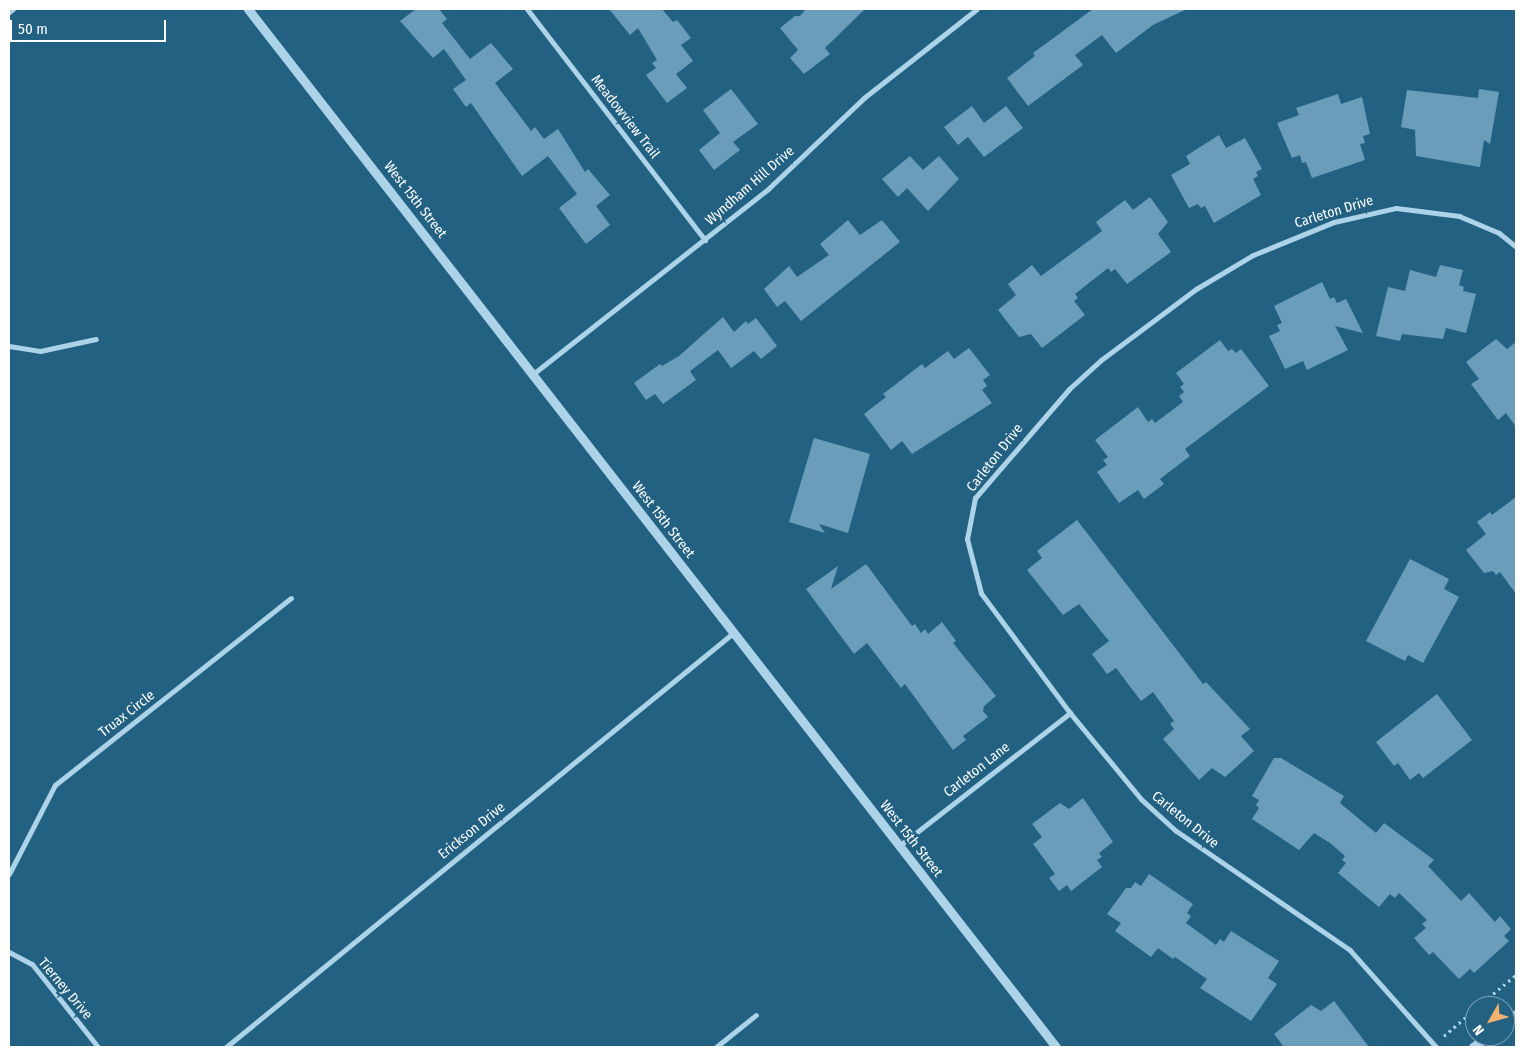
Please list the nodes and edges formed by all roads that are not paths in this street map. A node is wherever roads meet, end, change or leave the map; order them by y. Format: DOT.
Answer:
graph roads {
  1 [pos="13,9"];
  2 [pos="248,9"];
  3 [pos="527,9"];
  4 [pos="976,9"];
  5 [pos="9,12"];
  6 [pos="705,240"];
  7 [pos="1516,247"];
  8 [pos="96,339"];
  9 [pos="9,346"];
  10 [pos="533,374"];
  11 [pos="290,598"];
  12 [pos="733,633"];
  13 [pos="1070,713"];
  14 [pos="899,846"];
  15 [pos="9,874"];
  16 [pos="9,952"];
  17 [pos="756,1015"];
  18 [pos="1436,1046"];
  19 [pos="98,1047"];
  20 [pos="226,1047"];
  21 [pos="716,1047"];
  22 [pos="1056,1047"];
  1 -- 5 [label="street"];
  2 -- 10 [label="street, West 15th Street"];
  3 -- 6 [label="street, Meadowview Trail"];
  4 -- 6 [label="street, Wyndham Hill Drive"];
  6 -- 10 [label="street, Wyndham Hill Drive"];
  7 -- 13 [label="street, Carleton Drive"];
  8 -- 9 [label="street"];
  10 -- 12 [label="street, West 15th Street"];
  11 -- 15 [label="street, Truax Circle"];
  12 -- 14 [label="street, West 15th Street"];
  12 -- 20 [label="street, Erickson Drive"];
  13 -- 14 [label="street, Carleton Lane"];
  13 -- 18 [label="street, Carleton Drive"];
  14 -- 22 [label="street, West 15th Street"];
  16 -- 19 [label="street, Tierney Drive"];
  17 -- 21 [label="street"];
}
